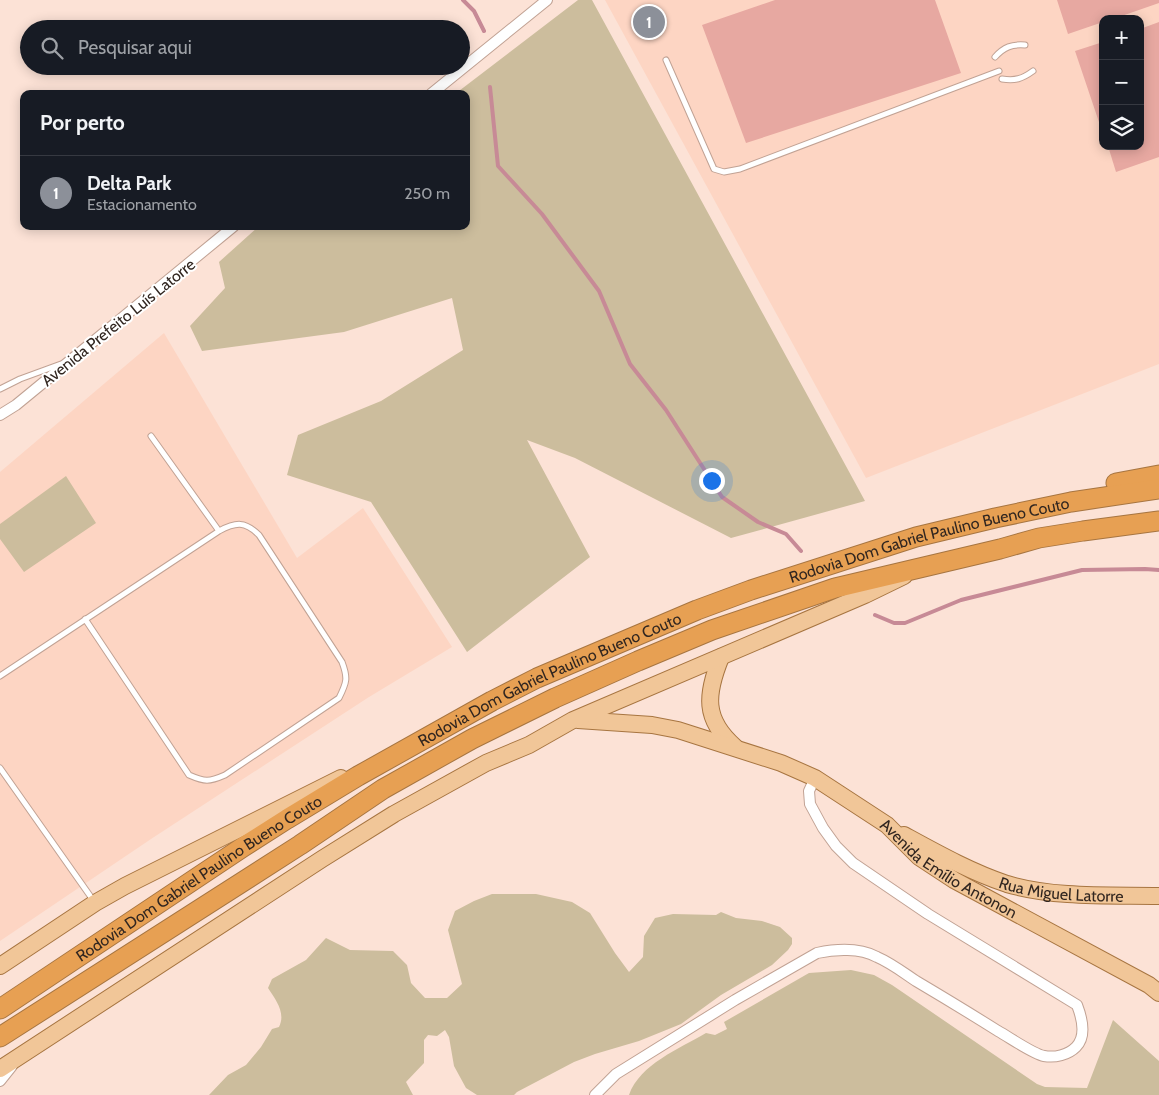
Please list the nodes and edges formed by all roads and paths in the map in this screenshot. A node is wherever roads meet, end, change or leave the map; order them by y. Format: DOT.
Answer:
graph roads {
  1 [pos="547,0"];
  2 [pos="1025,45"];
  3 [pos="995,57"];
  4 [pos="666,60"];
  5 [pos="470,62"];
  6 [pos="1000,71"];
  7 [pos="1033,71"];
  8 [pos="454,75"];
  9 [pos="1002,79"];
  10 [pos="436,90"];
  11 [pos="229,230"];
  12 [pos="71,360"];
  13 [pos="0,389"];
  14 [pos="0,415"];
  15 [pos="151,436"];
  16 [pos="1159,475"];
  17 [pos="1159,489"];
  18 [pos="1159,521"];
  19 [pos="218,531"];
  20 [pos="920,568"];
  21 [pos="751,590"];
  22 [pos="85,619"];
  23 [pos="720,657"];
  24 [pos="0,676"];
  25 [pos="573,720"];
  26 [pos="431,734"];
  27 [pos="737,748"];
  28 [pos="0,769"];
  29 [pos="815,778"];
  30 [pos="887,825"];
  31 [pos="1159,896"];
  32 [pos="95,903"];
  33 [pos="0,966"];
  34 [pos="1159,993"];
  35 [pos="0,1008"];
  36 [pos="0,1037"];
  37 [pos="20,1056"];
  38 [pos="0,1070"];
  39 [pos="0,1081"];
  40 [pos="595,1095"];
  1 -- 5 [label="street"];
  2 -- 3 [label="lane"];
  4 -- 6 [label="lane"];
  7 -- 9 [label="lane"];
  8 -- 10 [label="street"];
  11 -- 12 [label="street, Avenida Prefeito Luís Latorre"];
  12 -- 13 [label="lane"];
  12 -- 14 [label="street, Avenida Prefeito Luís Latorre"];
  15 -- 19 [label="lane"];
  16 -- 21 [label="highway"];
  17 -- 21 [label="highway, Rodovia Dom Gabriel Paulino Bueno Couto"];
  18 -- 20 [label="highway, Rodovia Dom Gabriel Paulino Bueno Couto"];
  19 -- 22 [label="lane"];
  19 -- 22 [label="lane"];
  20 -- 23 [label="main road"];
  20 -- 36 [label="highway, Rodovia Dom Gabriel Paulino Bueno Couto"];
  21 -- 26 [label="highway, Rodovia Dom Gabriel Paulino Bueno Couto"];
  22 -- 24 [label="lane"];
  23 -- 25 [label="main road"];
  23 -- 27 [label="main road"];
  25 -- 27 [label="main road, Avenida Emílio Antonon"];
  25 -- 37 [label="main road"];
  26 -- 32 [label="main road"];
  26 -- 35 [label="highway, Rodovia Dom Gabriel Paulino Bueno Couto"];
  27 -- 29 [label="main road, Avenida Emílio Antonon"];
  28 -- 32 [label="lane"];
  29 -- 30 [label="main road, Avenida Emílio Antonon"];
  29 -- 40 [label="street"];
  30 -- 31 [label="main road, Rua Miguel Latorre"];
  30 -- 34 [label="main road, Avenida Emílio Antonon"];
  32 -- 33 [label="main road"];
  37 -- 38 [label="main road"];
  37 -- 39 [label="street"];
}
